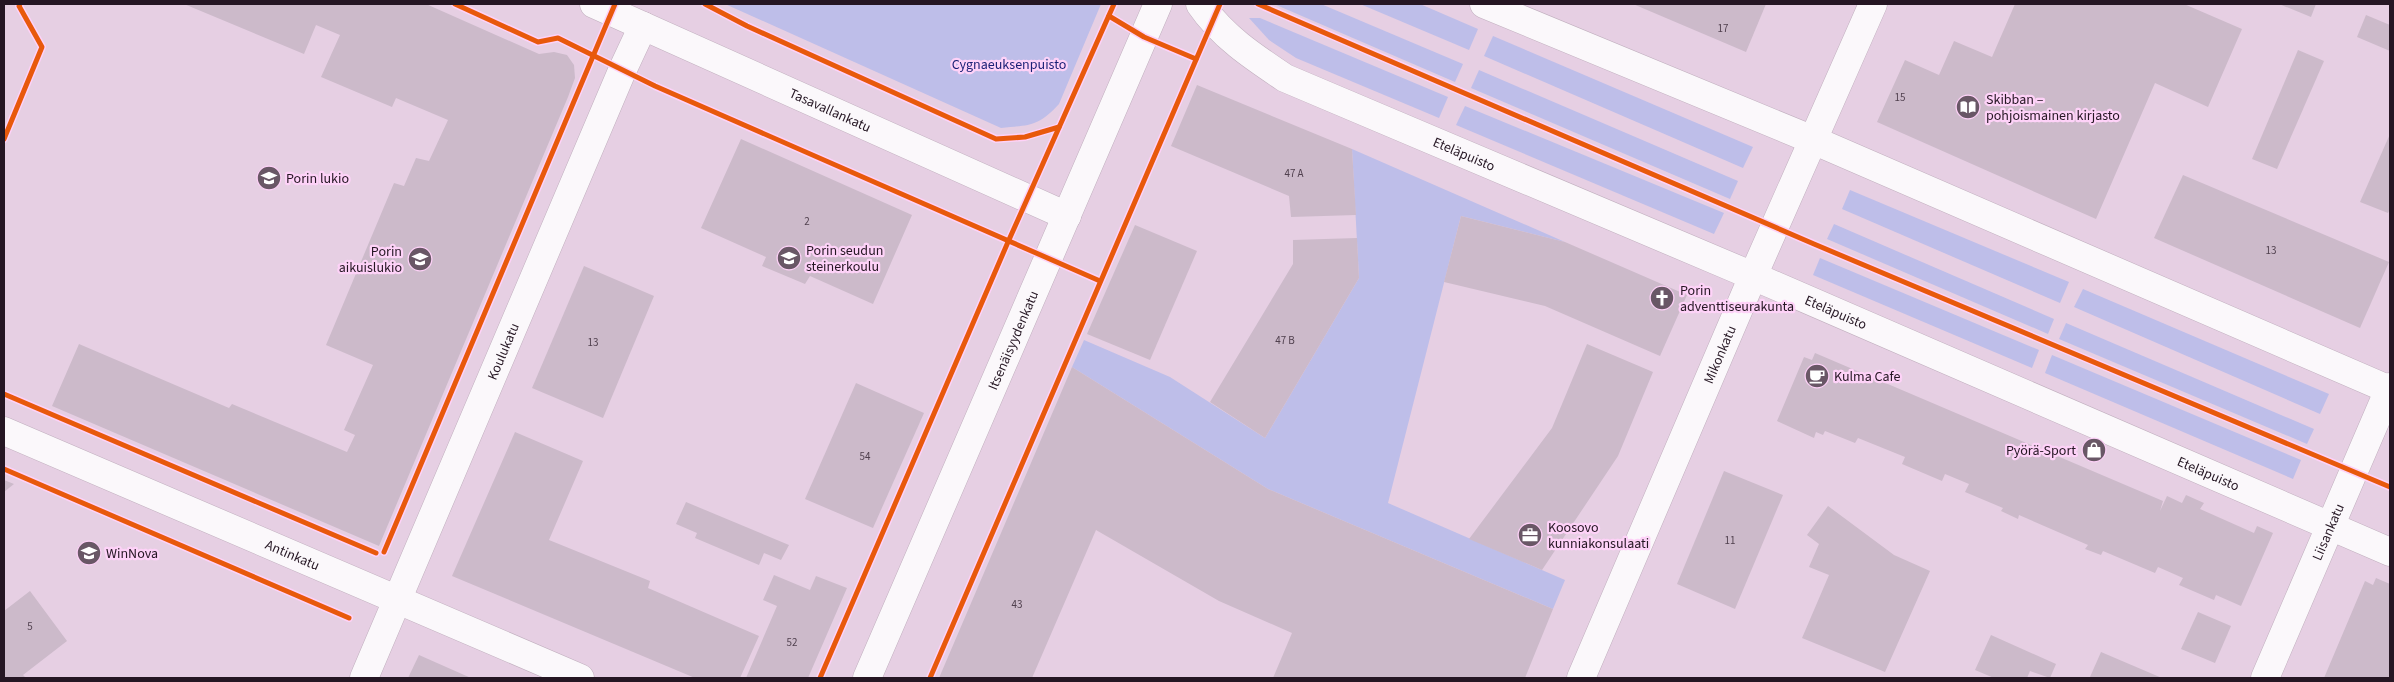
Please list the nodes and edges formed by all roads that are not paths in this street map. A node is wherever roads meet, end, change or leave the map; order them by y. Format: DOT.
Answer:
graph roads {
  1 [pos="594,4"];
  2 [pos="1158,4"];
  3 [pos="1484,4"];
  4 [pos="1873,4"];
  5 [pos="1206,12"];
  6 [pos="643,26"];
  7 [pos="1813,140"];
  8 [pos="1067,216"];
  9 [pos="1753,276"];
  10 [pos="2390,389"];
  11 [pos="4,430"];
  12 [pos="2331,526"];
  13 [pos="2390,552"];
  14 [pos="398,599"];
  15 [pos="364,678"];
  16 [pos="580,678"];
  17 [pos="867,678"];
  18 [pos="1581,678"];
  19 [pos="2265,678"];
  1 -- 6 [label="street, Tasavallankatu"];
  2 -- 8 [label="street, Itsenäisyydenkatu"];
  3 -- 7 [label="street"];
  4 -- 7 [label="street, Mikonkatu"];
  5 -- 9 [label="street, Eteläpuisto"];
  6 -- 8 [label="street, Tasavallankatu"];
  6 -- 14 [label="street, Koulukatu"];
  7 -- 9 [label="street, Mikonkatu"];
  7 -- 10 [label="street"];
  8 -- 17 [label="street, Itsenäisyydenkatu"];
  9 -- 12 [label="street, Eteläpuisto"];
  9 -- 18 [label="street, Mikonkatu"];
  10 -- 12 [label="street, Liisankatu"];
  11 -- 14 [label="street, Antinkatu"];
  12 -- 13 [label="street, Eteläpuisto"];
  12 -- 19 [label="street, Liisankatu"];
  14 -- 15 [label="street, Koulukatu"];
  14 -- 16 [label="street, Antinkatu"];
}
